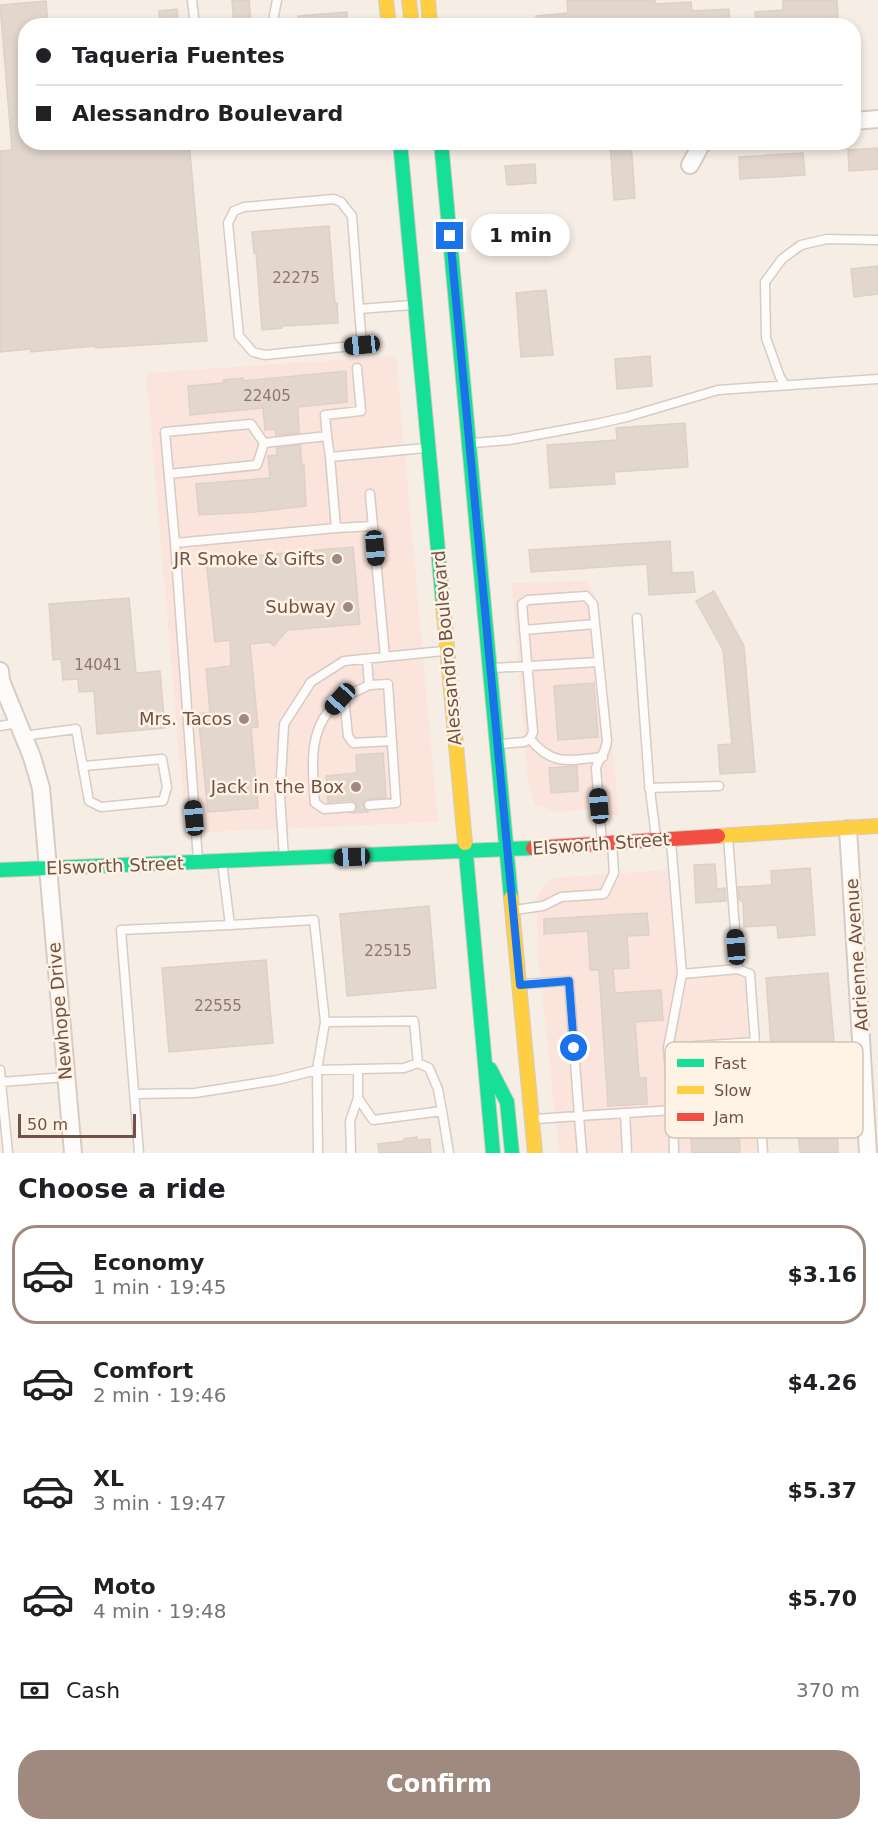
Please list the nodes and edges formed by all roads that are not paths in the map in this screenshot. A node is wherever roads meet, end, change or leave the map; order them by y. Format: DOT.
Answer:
graph roads {
  1 [pos="192,0"];
  2 [pos="277,0"];
  3 [pos="386,0"];
  4 [pos="409,0"];
  5 [pos="428,0"];
  6 [pos="194,18"];
  7 [pos="274,18"];
  8 [pos="388,18"];
  9 [pos="411,18"];
  10 [pos="429,18"];
  11 [pos="878,119"];
  12 [pos="861,120"];
  13 [pos="401,150"];
  14 [pos="442,150"];
  15 [pos="698,150"];
  16 [pos="690,165"];
  17 [pos="878,240"];
  18 [pos="415,305"];
  19 [pos="359,309"];
  20 [pos="357,368"];
  21 [pos="878,379"];
  22 [pos="785,385"];
  23 [pos="327,436"];
  24 [pos="264,443"];
  25 [pos="464,444"];
  26 [pos="434,447"];
  27 [pos="330,457"];
  28 [pos="169,474"];
  29 [pos="370,494"];
  30 [pos="373,526"];
  31 [pos="336,528"];
  32 [pos="175,543"];
  33 [pos="637,618"];
  34 [pos="595,624"];
  35 [pos="524,630"];
  36 [pos="447,651"];
  37 [pos="385,657"];
  38 [pos="367,658"];
  39 [pos="599,662"];
  40 [pos="528,666"];
  41 [pos="490,669"];
  42 [pos="0,671"];
  43 [pos="369,685"];
  44 [pos="344,698"];
  45 [pos="0,726"];
  46 [pos="20,730"];
  47 [pos="530,739"];
  48 [pos="392,741"];
  49 [pos="497,744"];
  50 [pos="603,757"];
  51 [pos="84,766"];
  52 [pos="719,786"];
  53 [pos="649,788"];
  54 [pos="369,806"];
  55 [pos="351,807"];
  56 [pos="878,826"];
  57 [pos="848,829"];
  58 [pos="728,836"];
  59 [pos="671,840"];
  60 [pos="657,841"];
  61 [pos="607,844"];
  62 [pos="507,850"];
  63 [pos="465,852"];
  64 [pos="285,859"];
  65 [pos="198,862"];
  66 [pos="222,862"];
  67 [pos="47,868"];
  68 [pos="0,870"];
  69 [pos="513,910"];
  70 [pos="230,925"];
  71 [pos="738,969"];
  72 [pos="682,974"];
  73 [pos="520,985"];
  74 [pos="870,1020"];
  75 [pos="325,1022"];
  76 [pos="669,1042"];
  77 [pos="754,1042"];
  78 [pos="485,1058"];
  79 [pos="418,1063"];
  80 [pos="358,1069"];
  81 [pos="0,1070"];
  82 [pos="318,1070"];
  83 [pos="66,1077"];
  84 [pos="1,1082"];
  85 [pos="134,1094"];
  86 [pos="358,1098"];
  87 [pos="665,1110"];
  88 [pos="442,1111"];
  89 [pos="625,1113"];
  90 [pos="579,1116"];
  91 [pos="532,1119"];
  92 [pos="674,1138"];
  93 [pos="762,1138"];
  94 [pos="8,1153"];
  95 [pos="73,1153"];
  96 [pos="139,1153"];
  97 [pos="318,1153"];
  98 [pos="351,1153"];
  99 [pos="449,1153"];
  100 [pos="494,1153"];
  101 [pos="512,1153"];
  102 [pos="535,1153"];
  103 [pos="582,1153"];
  104 [pos="627,1153"];
  105 [pos="674,1153"];
  106 [pos="763,1153"];
  107 [pos="868,1153"];
  1 -- 6 [label="lane"];
  2 -- 7 [label="lane"];
  3 -- 8 [label="main road"];
  4 -- 9 [label="main road"];
  5 -- 10 [label="main road"];
  11 -- 12 [label="street"];
  13 -- 18 [label="main road, Alessandro Boulevard"];
  14 -- 25 [label="main road"];
  15 -- 16 [label="street"];
  17 -- 22 [label="lane"];
  18 -- 19 [label="lane"];
  18 -- 26 [label="main road, Alessandro Boulevard"];
  19 -- 19 [label="lane"];
  20 -- 23 [label="lane"];
  21 -- 22 [label="lane"];
  22 -- 25 [label="lane"];
  23 -- 24 [label="lane"];
  23 -- 27 [label="lane"];
  24 -- 28 [label="lane"];
  24 -- 28 [label="lane"];
  25 -- 41 [label="main road"];
  26 -- 27 [label="lane"];
  26 -- 36 [label="main road, Alessandro Boulevard"];
  27 -- 31 [label="lane"];
  28 -- 32 [label="lane"];
  29 -- 30 [label="lane"];
  30 -- 31 [label="lane"];
  30 -- 37 [label="lane"];
  31 -- 32 [label="lane"];
  32 -- 65 [label="lane"];
  33 -- 53 [label="lane"];
  34 -- 35 [label="lane"];
  34 -- 35 [label="lane"];
  34 -- 39 [label="lane"];
  35 -- 40 [label="lane"];
  36 -- 37 [label="lane"];
  36 -- 63 [label="main road, Alessandro Boulevard"];
  37 -- 38 [label="lane"];
  38 -- 43 [label="lane"];
  38 -- 64 [label="lane"];
  39 -- 40 [label="lane"];
  39 -- 50 [label="lane"];
  40 -- 41 [label="lane"];
  40 -- 47 [label="lane"];
  41 -- 49 [label="main road"];
  42 -- 46 [label="street, Newhope Drive"];
  43 -- 44 [label="lane"];
  43 -- 48 [label="lane"];
  44 -- 48 [label="lane"];
  44 -- 55 [label="lane"];
  45 -- 46 [label="lane"];
  46 -- 51 [label="lane"];
  46 -- 67 [label="street, Newhope Drive"];
  47 -- 49 [label="lane"];
  47 -- 50 [label="lane"];
  48 -- 54 [label="lane"];
  49 -- 62 [label="main road"];
  50 -- 61 [label="lane"];
  51 -- 51 [label="lane"];
  52 -- 53 [label="lane"];
  53 -- 60 [label="lane"];
  56 -- 57 [label="main road, Elsworth Street"];
  57 -- 58 [label="main road, Elsworth Street"];
  57 -- 74 [label="street, Adrienne Avenue"];
  58 -- 59 [label="main road, Elsworth Street"];
  58 -- 71 [label="lane"];
  59 -- 60 [label="main road, Elsworth Street"];
  59 -- 72 [label="lane"];
  60 -- 61 [label="main road, Elsworth Street"];
  61 -- 62 [label="main road, Elsworth Street"];
  61 -- 69 [label="lane"];
  62 -- 63 [label="main road, Elsworth Street"];
  62 -- 69 [label="main road"];
  63 -- 64 [label="main road, Elsworth Street"];
  63 -- 78 [label="main road, Alessandro Boulevard"];
  64 -- 66 [label="main road, Elsworth Street"];
  65 -- 66 [label="main road, Elsworth Street"];
  65 -- 67 [label="main road, Elsworth Street"];
  66 -- 70 [label="lane"];
  67 -- 68 [label="main road, Elsworth Street"];
  67 -- 83 [label="street, Newhope Drive"];
  69 -- 73 [label="main road"];
  70 -- 75 [label="lane"];
  70 -- 85 [label="lane"];
  71 -- 72 [label="lane"];
  71 -- 77 [label="lane"];
  72 -- 76 [label="lane"];
  73 -- 90 [label="lane"];
  73 -- 91 [label="main road"];
  74 -- 107 [label="street, Adrienne Avenue"];
  75 -- 79 [label="lane"];
  75 -- 82 [label="lane"];
  78 -- 100 [label="main road, Alessandro Boulevard"];
  78 -- 101 [label="main road"];
  79 -- 80 [label="lane"];
  79 -- 88 [label="lane"];
  80 -- 82 [label="lane"];
  80 -- 86 [label="lane"];
  81 -- 84 [label="lane"];
  82 -- 85 [label="lane"];
  82 -- 97 [label="lane"];
  83 -- 84 [label="lane"];
  83 -- 95 [label="street, Newhope Drive"];
  84 -- 94 [label="lane"];
  85 -- 96 [label="lane"];
  86 -- 88 [label="lane"];
  86 -- 98 [label="lane"];
  87 -- 89 [label="lane"];
  88 -- 99 [label="lane"];
  89 -- 90 [label="lane"];
  89 -- 104 [label="lane"];
  90 -- 91 [label="lane"];
  90 -- 103 [label="lane"];
  91 -- 102 [label="main road"];
  92 -- 105 [label="lane"];
  93 -- 106 [label="lane"];
}
